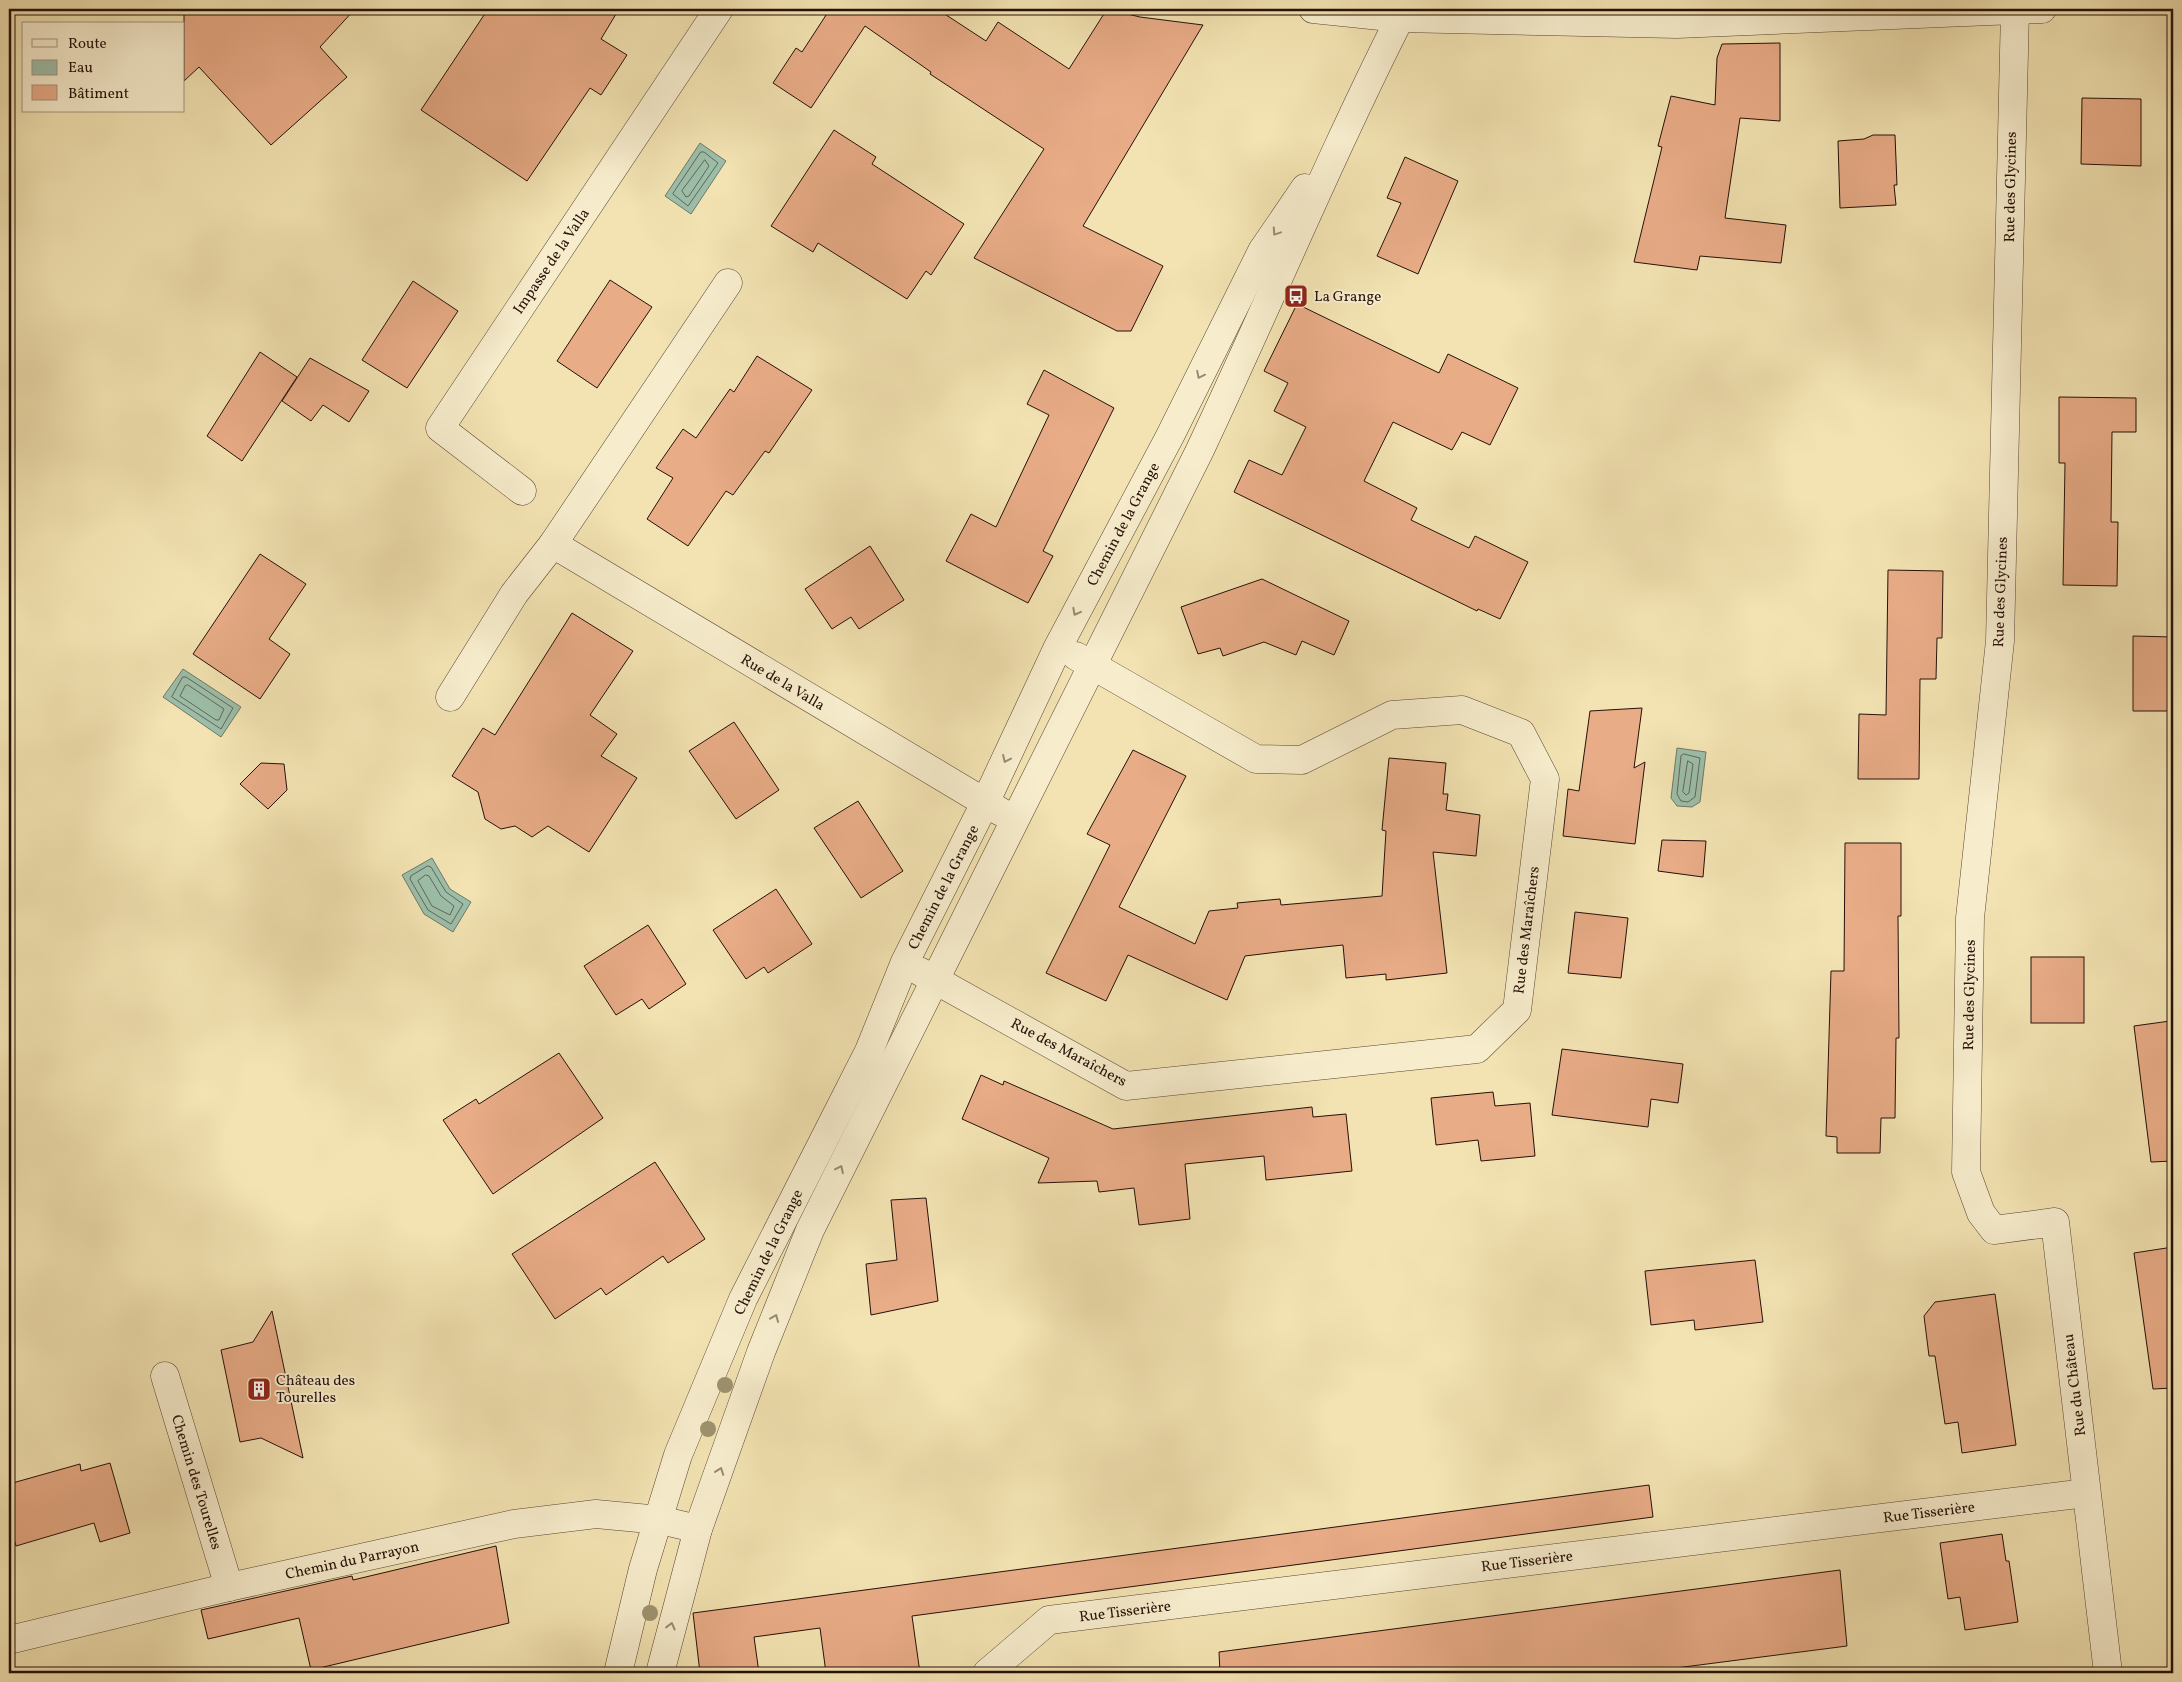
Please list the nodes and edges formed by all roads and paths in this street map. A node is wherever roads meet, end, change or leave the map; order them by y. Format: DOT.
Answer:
graph roads {
  1 [pos="719,9"];
  2 [pos="1313,9"];
  3 [pos="2042,9"];
  4 [pos="2015,10"];
  5 [pos="1813,14"];
  6 [pos="1400,18"];
  7 [pos="1343,134"];
  8 [pos="728,283"];
  9 [pos="522,491"];
  10 [pos="553,544"];
  11 [pos="1058,647"];
  12 [pos="1092,664"];
  13 [pos="450,697"];
  14 [pos="985,803"];
  15 [pos="1015,819"];
  16 [pos="905,962"];
  17 [pos="934,979"];
  18 [pos="1966,1172"];
  19 [pos="166,1376"];
  20 [pos="2086,1493"];
  21 [pos="660,1520"];
  22 [pos="698,1529"];
  23 [pos="228,1587"];
  24 [pos="9,1640"];
  25 [pos="618,1673"];
  26 [pos="660,1673"];
  27 [pos="987,1673"];
  28 [pos="2108,1673"];
  1 -- 9 [label="street, Impasse de la Valla"];
  2 -- 6 [label="street"];
  3 -- 4 [label="street"];
  4 -- 5 [label="street"];
  4 -- 18 [label="street, Rue des Glycines"];
  5 -- 6 [label="street"];
  6 -- 7 [label="street, Chemin de la Grange"];
  7 -- 11 [label="street, Chemin de la Grange, one-way"];
  7 -- 12 [label="street, Chemin de la Grange"];
  8 -- 10 [label="street"];
  10 -- 13 [label="street"];
  10 -- 14 [label="street, Rue de la Valla"];
  11 -- 12 [label="street, Rue des Maraîchers"];
  11 -- 14 [label="street, Chemin de la Grange, one-way"];
  12 -- 15 [label="street, Chemin de la Grange"];
  12 -- 17 [label="street, Rue des Maraîchers"];
  14 -- 15 [label="street, Rue de la Valla"];
  14 -- 16 [label="street, Chemin de la Grange"];
  15 -- 17 [label="street, Chemin de la Grange"];
  16 -- 17 [label="street, Rue des Maraîchers"];
  16 -- 21 [label="street, Chemin de la Grange"];
  22 -- 17 [label="street, Chemin de la Grange, one-way"];
  18 -- 20 [label="street, Rue du Château"];
  19 -- 23 [label="street, Chemin des Tourelles"];
  20 -- 27 [label="street, Rue Tisserière"];
  20 -- 28 [label="street, Rue du Château"];
  21 -- 22 [label="street, Chemin du Parrayon"];
  21 -- 23 [label="street, Chemin du Parrayon"];
  21 -- 25 [label="street, Chemin de la Grange"];
  26 -- 22 [label="street, Chemin de la Grange, one-way"];
  23 -- 24 [label="street, Chemin du Parrayon"];
}
